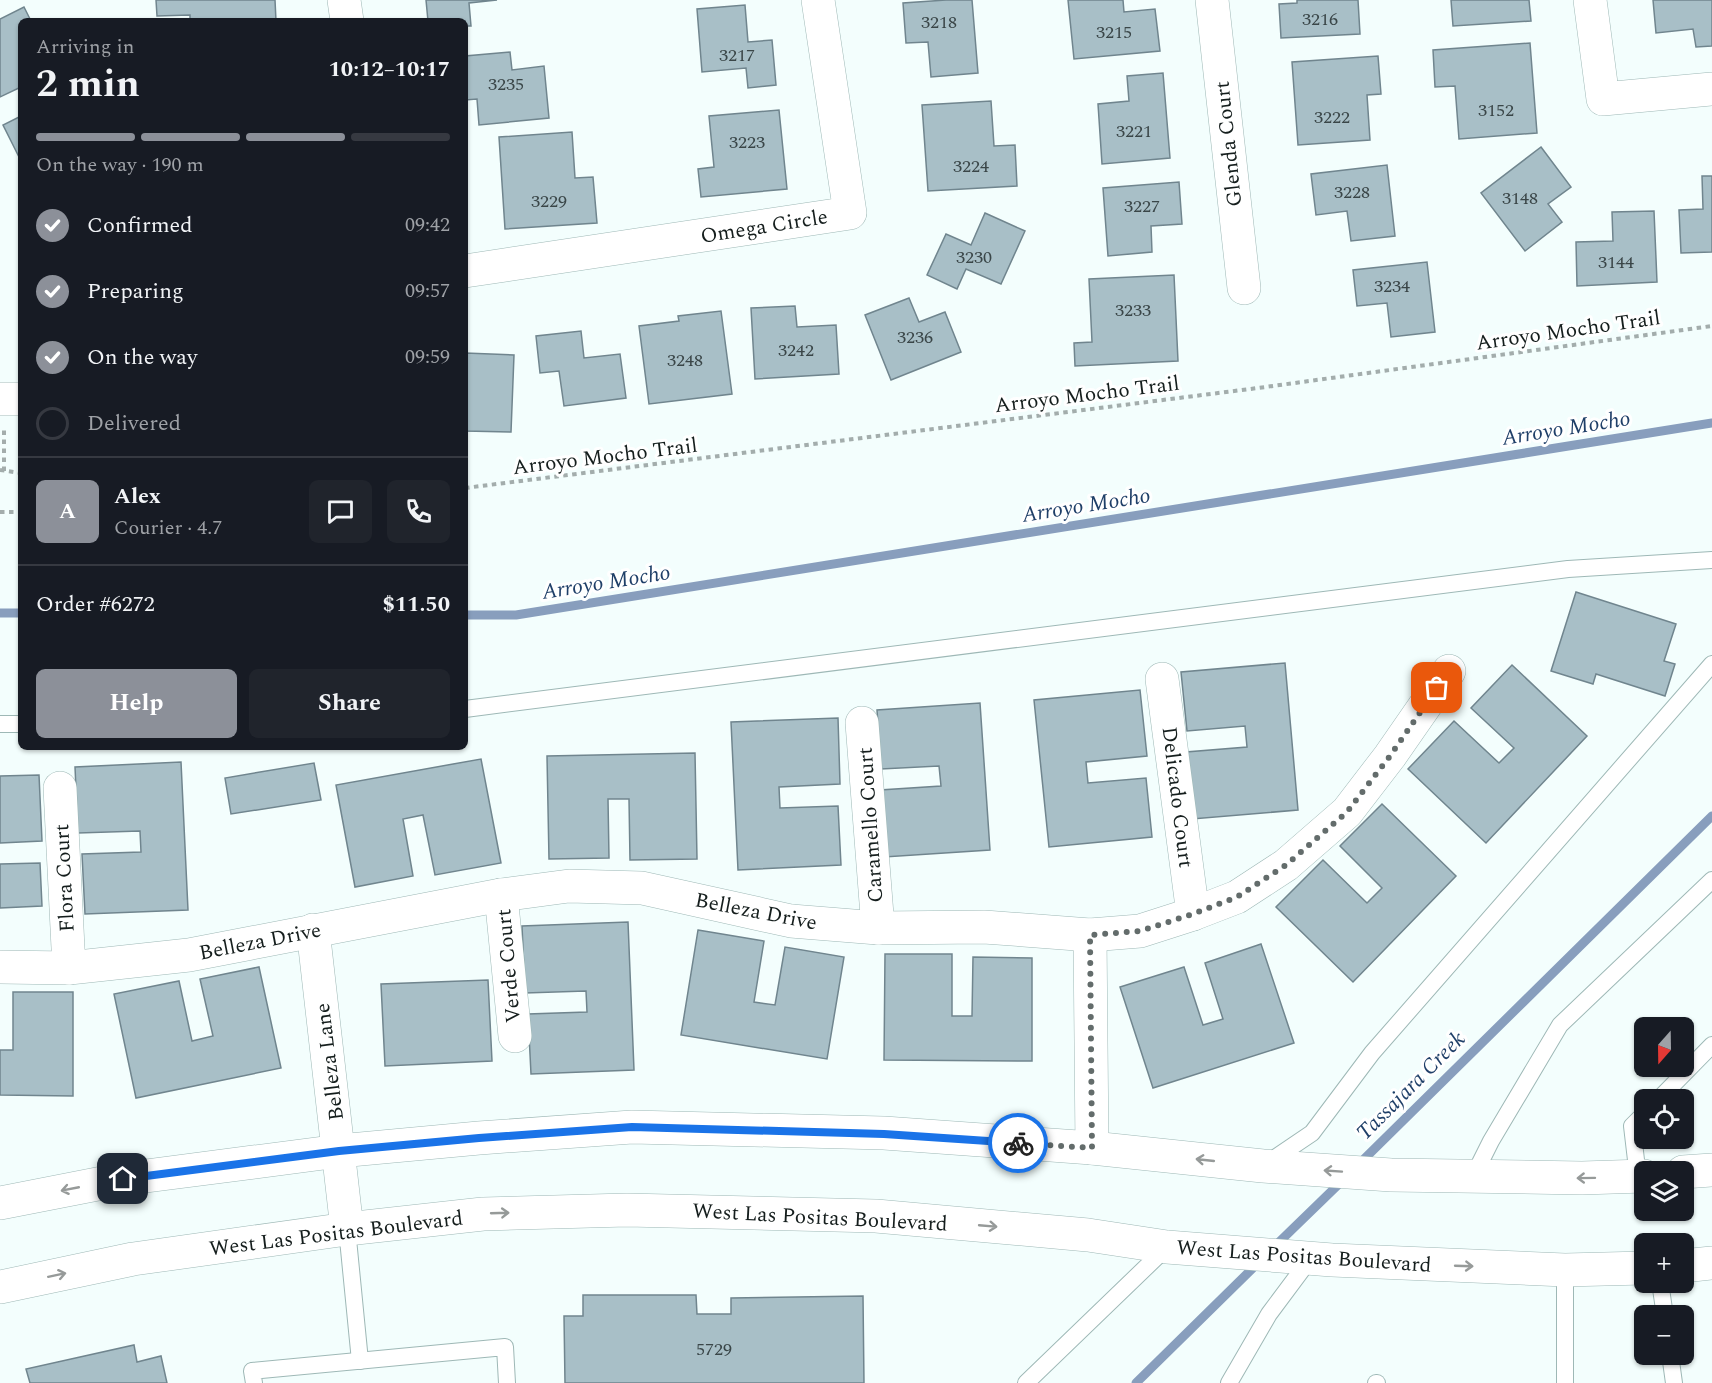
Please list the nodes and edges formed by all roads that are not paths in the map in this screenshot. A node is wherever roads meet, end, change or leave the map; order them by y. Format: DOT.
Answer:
graph roads {
  1 [pos="344,0"];
  2 [pos="818,0"];
  3 [pos="1212,0"];
  4 [pos="1590,0"];
  5 [pos="347,18"];
  6 [pos="1712,89"];
  7 [pos="468,271"];
  8 [pos="1244,288"];
  9 [pos="1712,560"];
  10 [pos="1712,664"];
  11 [pos="1449,671"];
  12 [pos="1162,679"];
  13 [pos="468,709"];
  14 [pos="18,723"];
  15 [pos="862,723"];
  16 [pos="0,724"];
  17 [pos="60,788"];
  18 [pos="1712,880"];
  19 [pos="501,895"];
  20 [pos="1193,914"];
  21 [pos="878,928"];
  22 [pos="313,930"];
  23 [pos="1090,935"];
  24 [pos="0,967"];
  25 [pos="69,968"];
  26 [pos="515,1036"];
  27 [pos="1712,1045"];
  28 [pos="1669,1089"];
  29 [pos="1092,1148"];
  30 [pos="339,1151"];
  31 [pos="1263,1166"];
  32 [pos="1712,1170"];
  33 [pos="1694,1171"];
  34 [pos="1634,1176"];
  35 [pos="1473,1177"];
  36 [pos="0,1203"];
  37 [pos="348,1229"];
  38 [pos="1167,1247"];
  39 [pos="1295,1258"];
  40 [pos="1712,1263"];
  41 [pos="1694,1265"];
  42 [pos="1634,1268"];
  43 [pos="1565,1270"];
  44 [pos="0,1287"];
  45 [pos="360,1361"];
  46 [pos="1672,1365"];
  47 [pos="254,1383"];
  48 [pos="507,1383"];
  49 [pos="1026,1383"];
  50 [pos="1229,1383"];
  51 [pos="1565,1383"];
  52 [pos="1674,1383"];
  1 -- 5 [label="street"];
  2 -- 7 [label="street, Omega Circle"];
  3 -- 8 [label="street, Glenda Court"];
  4 -- 6 [label="street"];
  9 -- 13 [label="lane"];
  10 -- 31 [label="lane"];
  11 -- 20 [label="street, Belleza Drive"];
  12 -- 20 [label="street, Delicado Court"];
  14 -- 16 [label="lane"];
  15 -- 21 [label="street, Caramello Court"];
  17 -- 25 [label="street, Flora Court"];
  18 -- 35 [label="lane"];
  19 -- 21 [label="street, Belleza Drive"];
  19 -- 22 [label="street, Belleza Drive"];
  19 -- 26 [label="street, Verde Court"];
  20 -- 23 [label="street, Belleza Drive"];
  21 -- 23 [label="street, Belleza Drive"];
  22 -- 25 [label="street, Belleza Drive"];
  22 -- 30 [label="street, Belleza Lane"];
  23 -- 29 [label="street"];
  24 -- 25 [label="street, Belleza Drive"];
  27 -- 28 [label="lane"];
  29 -- 30 [label="street"];
  31 -- 29 [label="street, one-way"];
  30 -- 36 [label="street, one-way"];
  30 -- 37 [label="street, Belleza Lane"];
  35 -- 31 [label="street, one-way"];
  32 -- 33 [label="street"];
  34 -- 35 [label="street, one-way"];
  37 -- 38 [label="street, West Las Positas Boulevard, one-way"];
  44 -- 37 [label="street, West Las Positas Boulevard, one-way"];
  37 -- 45 [label="lane"];
  38 -- 39 [label="street, West Las Positas Boulevard"];
  38 -- 49 [label="lane"];
  39 -- 43 [label="street, West Las Positas Boulevard, one-way"];
  39 -- 50 [label="lane"];
  40 -- 41 [label="street"];
  42 -- 43 [label="street, West Las Positas Boulevard"];
  43 -- 51 [label="lane"];
  45 -- 47 [label="lane"];
  45 -- 48 [label="lane"];
  46 -- 52 [label="lane"];
}
